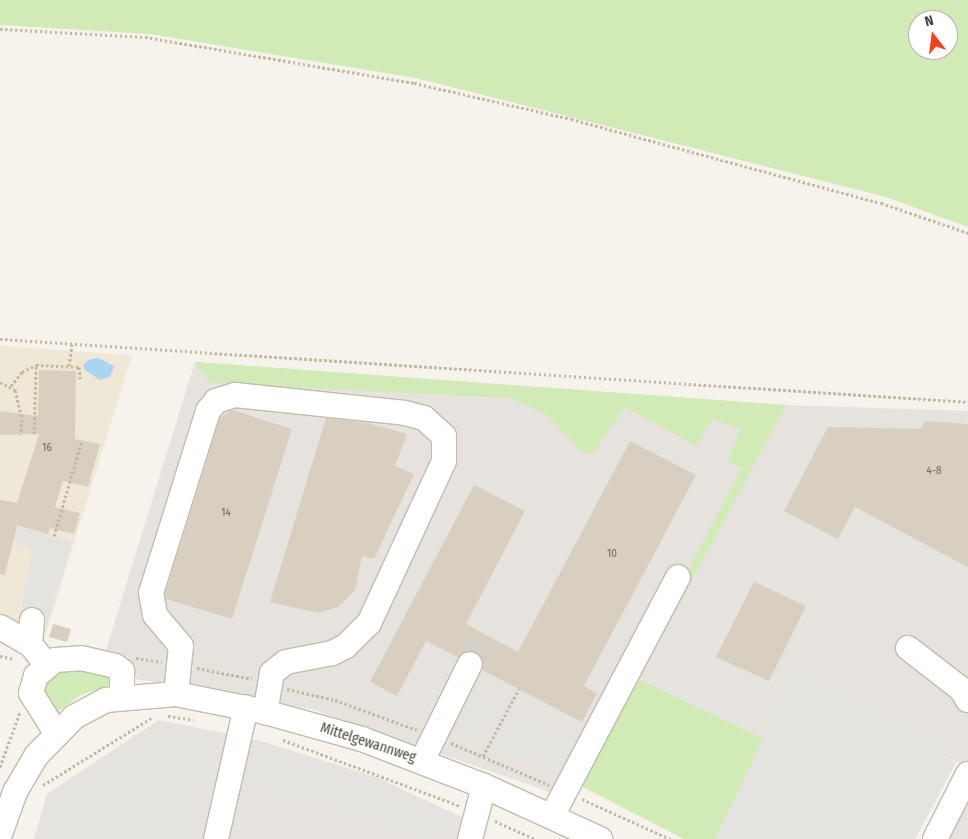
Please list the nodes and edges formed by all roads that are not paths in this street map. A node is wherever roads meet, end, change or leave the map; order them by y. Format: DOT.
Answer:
graph roads {
  1 [pos="678,577"];
  2 [pos="32,620"];
  3 [pos="0,627"];
  4 [pos="30,644"];
  5 [pos="908,648"];
  6 [pos="470,664"];
  7 [pos="47,665"];
  8 [pos="176,694"];
  9 [pos="122,696"];
  10 [pos="968,700"];
  11 [pos="255,709"];
  12 [pos="56,733"];
  13 [pos="422,761"];
  14 [pos="968,774"];
  15 [pos="484,786"];
  16 [pos="552,816"];
  17 [pos="0,834"];
  18 [pos="592,837"];
  19 [pos="216,839"];
  20 [pos="470,839"];
  21 [pos="935,839"];
  1 -- 16 [label="street"];
  2 -- 4 [label="street"];
  3 -- 4 [label="street"];
  4 -- 7 [label="street"];
  5 -- 10 [label="street"];
  6 -- 13 [label="street"];
  7 -- 9 [label="street"];
  7 -- 12 [label="street"];
  8 -- 9 [label="street, Mittelgewannweg"];
  8 -- 11 [label="street, Mittelgewannweg"];
  8 -- 11 [label="street"];
  9 -- 12 [label="street, Mittelgewannweg"];
  11 -- 13 [label="street, Mittelgewannweg"];
  11 -- 19 [label="street"];
  12 -- 17 [label="street, Mittelgewannweg"];
  13 -- 15 [label="street, Mittelgewannweg"];
  14 -- 21 [label="street"];
  15 -- 16 [label="street, Mittelgewannweg"];
  15 -- 20 [label="street"];
  16 -- 18 [label="street, Mittelgewannweg"];
}
